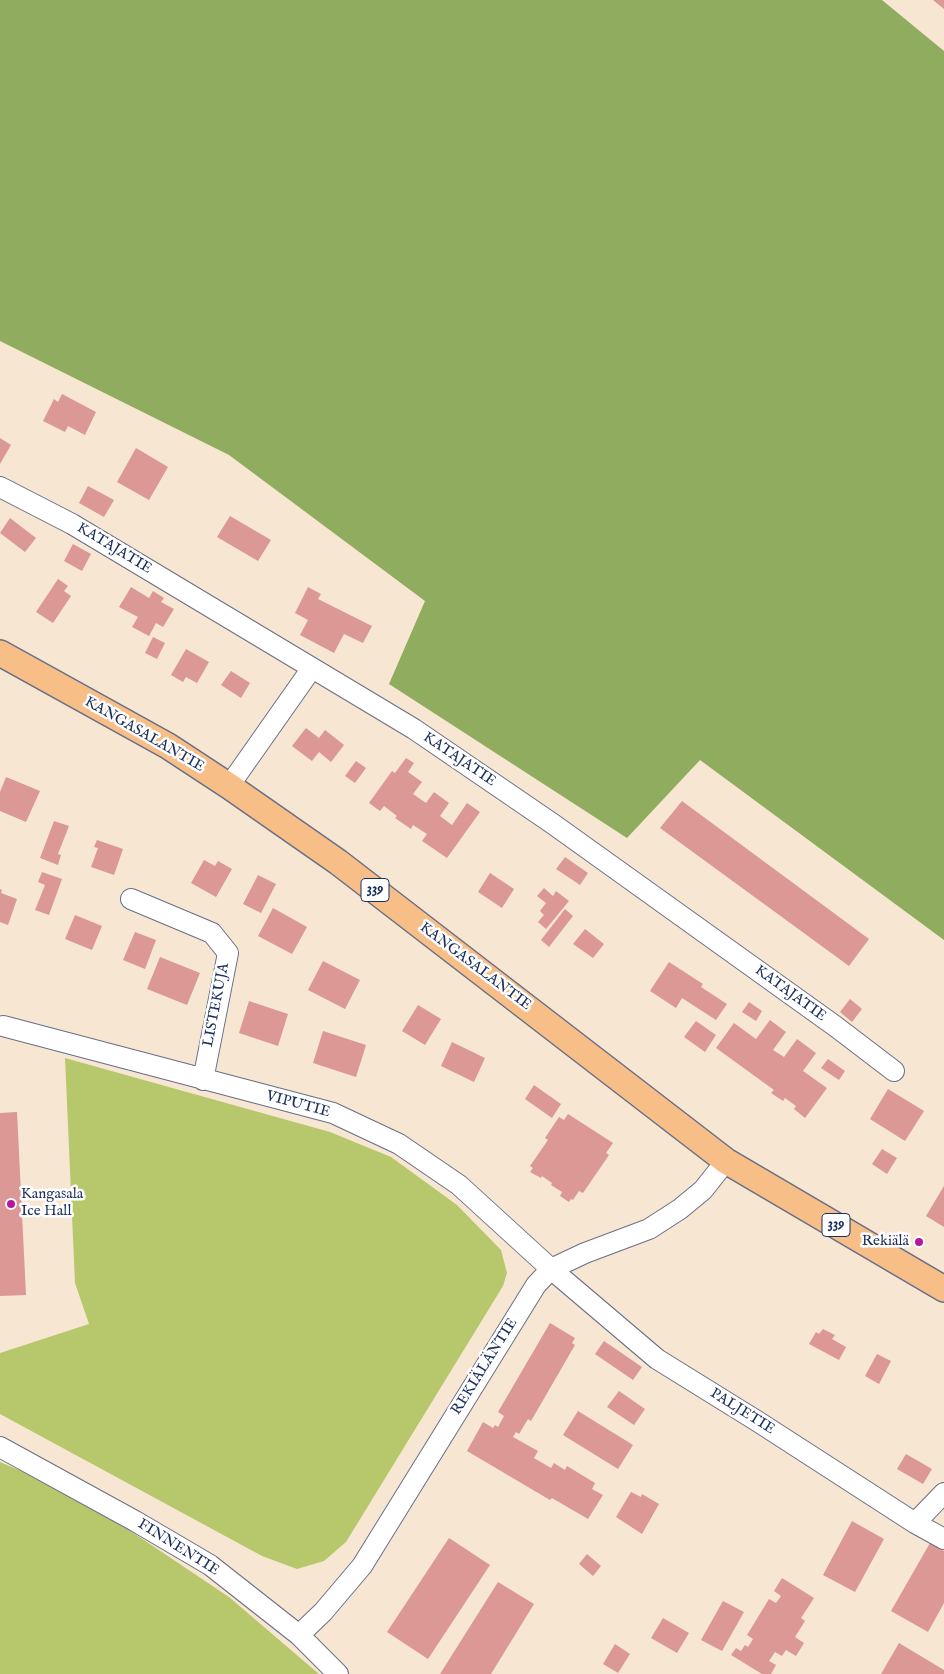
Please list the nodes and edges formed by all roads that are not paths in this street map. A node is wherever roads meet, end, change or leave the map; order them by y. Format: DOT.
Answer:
graph roads {
  1 [pos="0,487"];
  2 [pos="0,653"];
  3 [pos="312,668"];
  4 [pos="229,786"];
  5 [pos="131,899"];
  6 [pos="3,1026"];
  7 [pos="894,1071"];
  8 [pos="202,1080"];
  9 [pos="726,1162"];
  10 [pos="551,1270"];
  11 [pos="944,1289"];
  12 [pos="0,1447"];
  13 [pos="944,1493"];
  14 [pos="915,1523"];
  15 [pos="944,1539"];
  16 [pos="299,1635"];
  17 [pos="338,1674"];
  1 -- 3 [label="street, KATAJATIE"];
  2 -- 4 [label="main road, KANGASALANTIE / 339"];
  3 -- 4 [label="street"];
  3 -- 7 [label="street, KATAJATIE"];
  4 -- 9 [label="main road, KANGASALANTIE / 339"];
  5 -- 8 [label="street, LISTEKUJA"];
  6 -- 8 [label="street, VIPUTIE"];
  8 -- 10 [label="street, VIPUTIE"];
  9 -- 10 [label="street, REKIÄLÄNTIE"];
  9 -- 11 [label="main road, KANGASALANTIE / 339"];
  10 -- 14 [label="street, PALJETIE"];
  10 -- 16 [label="street, REKIÄLÄNTIE"];
  12 -- 16 [label="street, FINNENTIE"];
  13 -- 14 [label="street"];
  14 -- 15 [label="street, PALJETIE"];
  16 -- 17 [label="street, FINNENTIE"];
}
